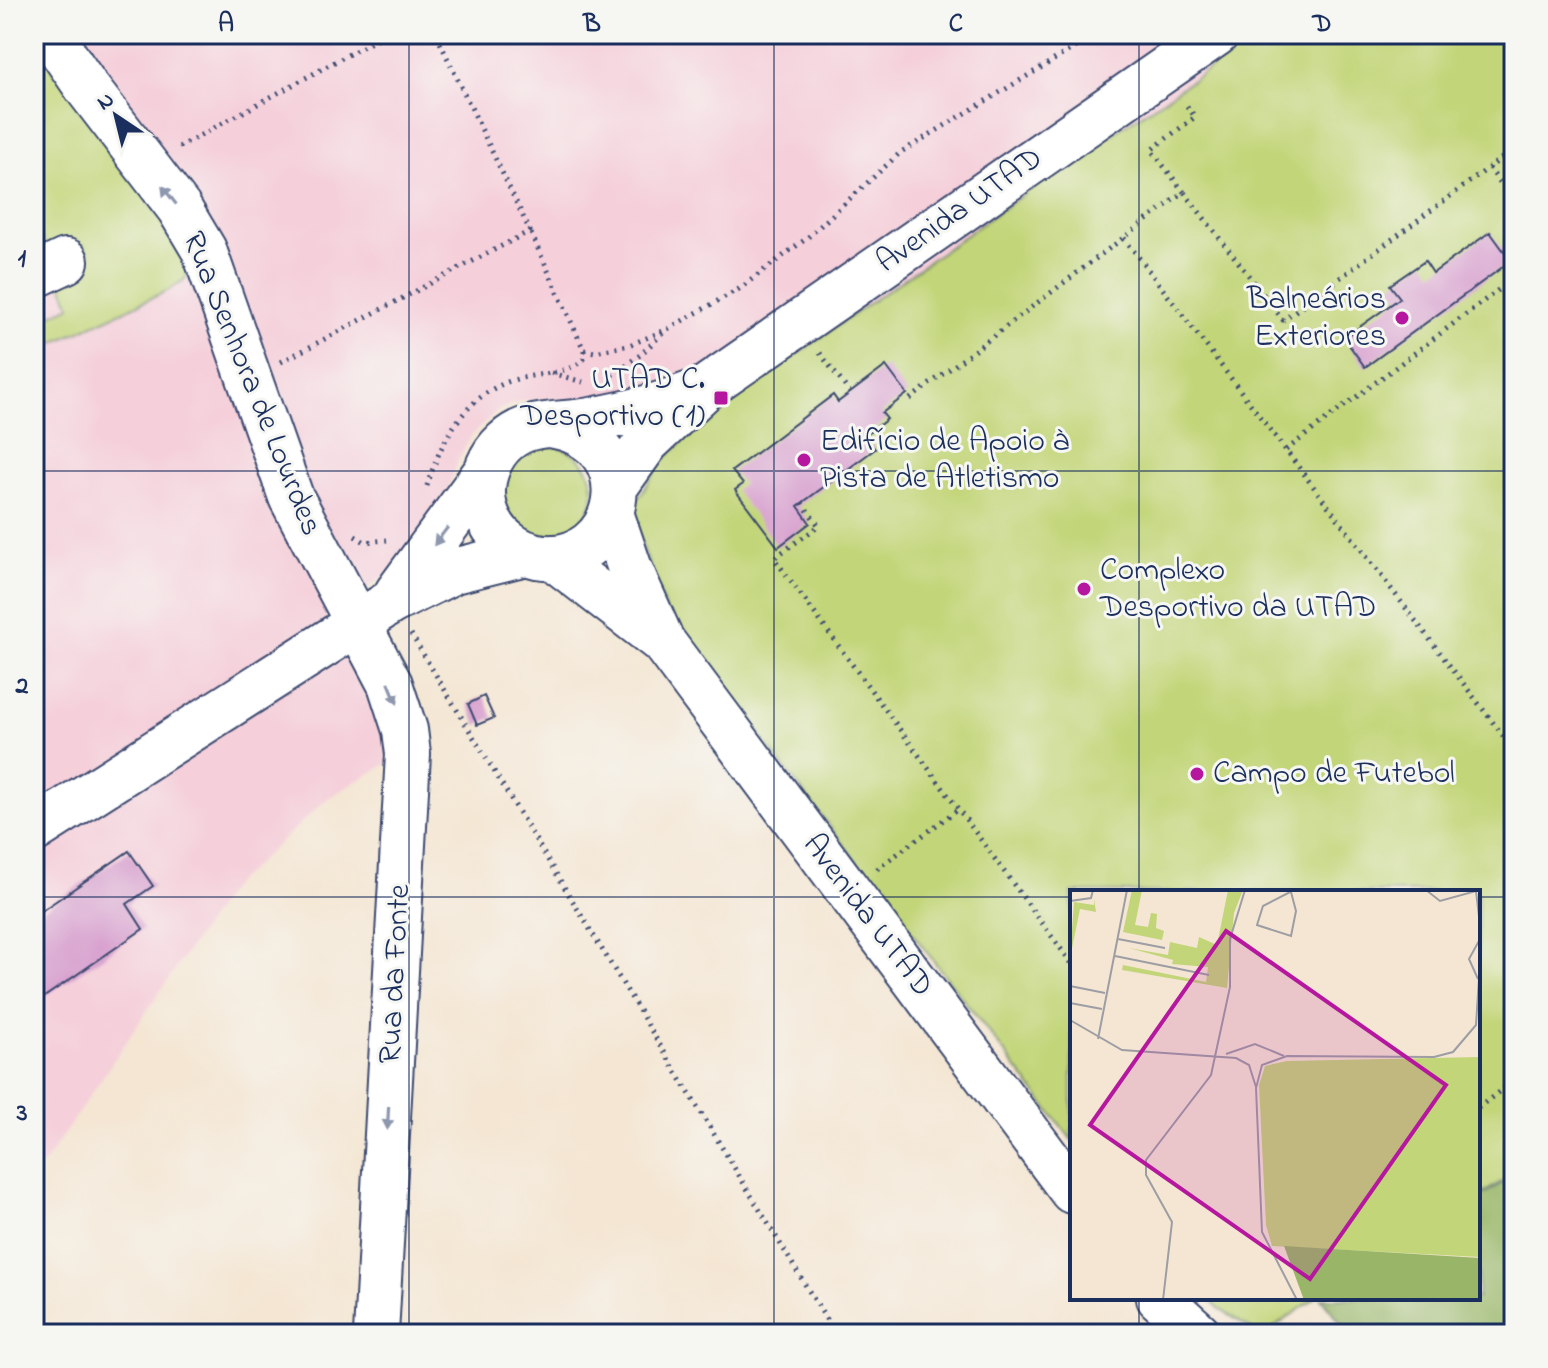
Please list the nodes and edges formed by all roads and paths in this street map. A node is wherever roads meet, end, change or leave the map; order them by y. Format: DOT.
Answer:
graph roads {
  1 [pos="50,34"];
  2 [pos="386,34"];
  3 [pos="436,34"];
  4 [pos="1097,34"];
  5 [pos="1216,34"];
  6 [pos="1181,97"];
  7 [pos="1514,149"];
  8 [pos="171,151"];
  9 [pos="1489,168"];
  10 [pos="1184,192"];
  11 [pos="1514,201"];
  12 [pos="530,231"];
  13 [pos="1124,238"];
  14 [pos="1514,278"];
  15 [pos="798,324"];
  16 [pos="666,330"];
  17 [pos="273,350"];
  18 [pos="584,350"];
  19 [pos="550,373"];
  20 [pos="609,376"];
  21 [pos="591,381"];
  22 [pos="704,389"];
  23 [pos="850,393"];
  24 [pos="910,399"];
  25 [pos="550,425"];
  26 [pos="1286,450"];
  27 [pos="485,473"];
  28 [pos="426,490"];
  29 [pos="613,500"];
  30 [pos="802,503"];
  31 [pos="351,534"];
  32 [pos="398,536"];
  33 [pos="539,555"];
  34 [pos="375,612"];
  35 [pos="662,641"];
  36 [pos="1514,750"];
  37 [pos="957,810"];
  38 [pos="34,830"];
  39 [pos="849,891"];
  40 [pos="1070,961"];
  41 [pos="1514,1080"];
  42 [pos="1480,1106"];
  43 [pos="1070,1188"];
  44 [pos="1161,1300"];
  45 [pos="376,1334"];
  46 [pos="835,1334"];
  47 [pos="1199,1334"];
  34 -- 1 [label="street, Rua Senhora de Lourdes, one-way"];
  2 -- 8 [label="path"];
  3 -- 12 [label="path"];
  4 -- 16 [label="path"];
  5 -- 15 [label="street, Avenida UTAD"];
  6 -- 10 [label="path"];
  7 -- 9 [label="path"];
  9 -- 10 [label="path"];
  9 -- 11 [label="path"];
  10 -- 13 [label="path"];
  12 -- 17 [label="path"];
  12 -- 18 [label="path"];
  13 -- 24 [label="path"];
  13 -- 26 [label="path"];
  14 -- 26 [label="path"];
  15 -- 22 [label="street, Avenida UTAD"];
  15 -- 23 [label="path"];
  16 -- 18 [label="path"];
  16 -- 20 [label="path"];
  18 -- 19 [label="path"];
  19 -- 21 [label="path"];
  19 -- 28 [label="path"];
  22 -- 25 [label="street, Avenida UTAD"];
  22 -- 29 [label="street, Avenida UTAD"];
  25 -- 27 [label="street, Avenida UTAD"];
  25 -- 29 [label="street, Avenida UTAD"];
  26 -- 36 [label="path"];
  27 -- 33 [label="street, Avenida UTAD"];
  27 -- 34 [label="street, one-way"];
  29 -- 33 [label="street, Avenida UTAD"];
  29 -- 35 [label="street, Avenida UTAD"];
  30 -- 37 [label="path"];
  31 -- 32 [label="path"];
  33 -- 34 [label="street"];
  33 -- 35 [label="street, Avenida UTAD"];
  34 -- 38 [label="street"];
  34 -- 45 [label="street, Rua da Fonte, one-way"];
  34 -- 46 [label="path"];
  35 -- 39 [label="street, Avenida UTAD"];
  37 -- 39 [label="path"];
  37 -- 40 [label="path"];
  39 -- 43 [label="street, Avenida UTAD"];
  41 -- 42 [label="path"];
  44 -- 47 [label="street"];
}
